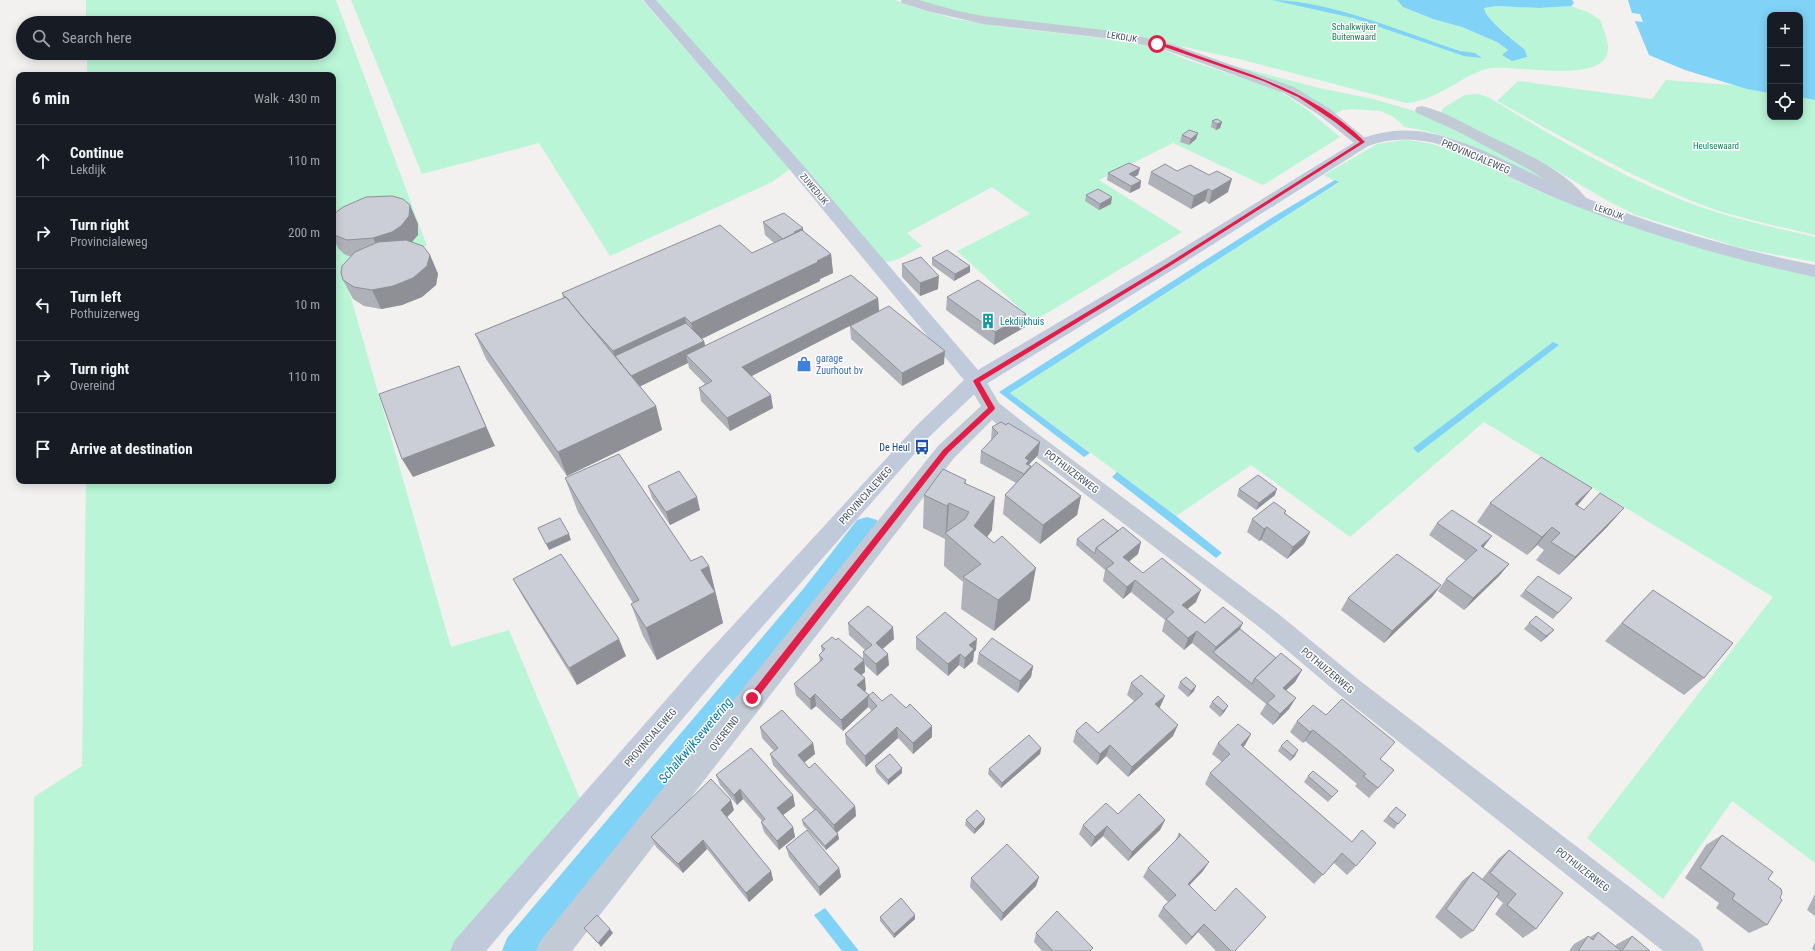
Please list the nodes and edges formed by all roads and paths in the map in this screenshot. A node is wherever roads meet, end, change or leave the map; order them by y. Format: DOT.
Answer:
graph roads {
  1 [pos="649,0"];
  2 [pos="907,0"];
  3 [pos="1422,110"];
  4 [pos="1363,142"];
  5 [pos="1581,202"];
  6 [pos="1815,271"];
  7 [pos="976,381"];
  8 [pos="992,408"];
  9 [pos="466,951"];
  10 [pos="552,951"];
  11 [pos="1688,951"];
  1 -- 7 [label="street, ZUWEDIJK"];
  2 -- 4 [label="street, LEKDIJK"];
  3 -- 5 [label="street, LEKDIJK"];
  4 -- 5 [label="street, PROVINCIALEWEG"];
  4 -- 7 [label="street, PROVINCIALEWEG"];
  5 -- 6 [label="street, LEKDIJK"];
  7 -- 8 [label="street, POTHUIZERWEG"];
  7 -- 9 [label="street, PROVINCIALEWEG"];
  8 -- 10 [label="street, OVEREIND"];
  8 -- 11 [label="street, POTHUIZERWEG"];
}
